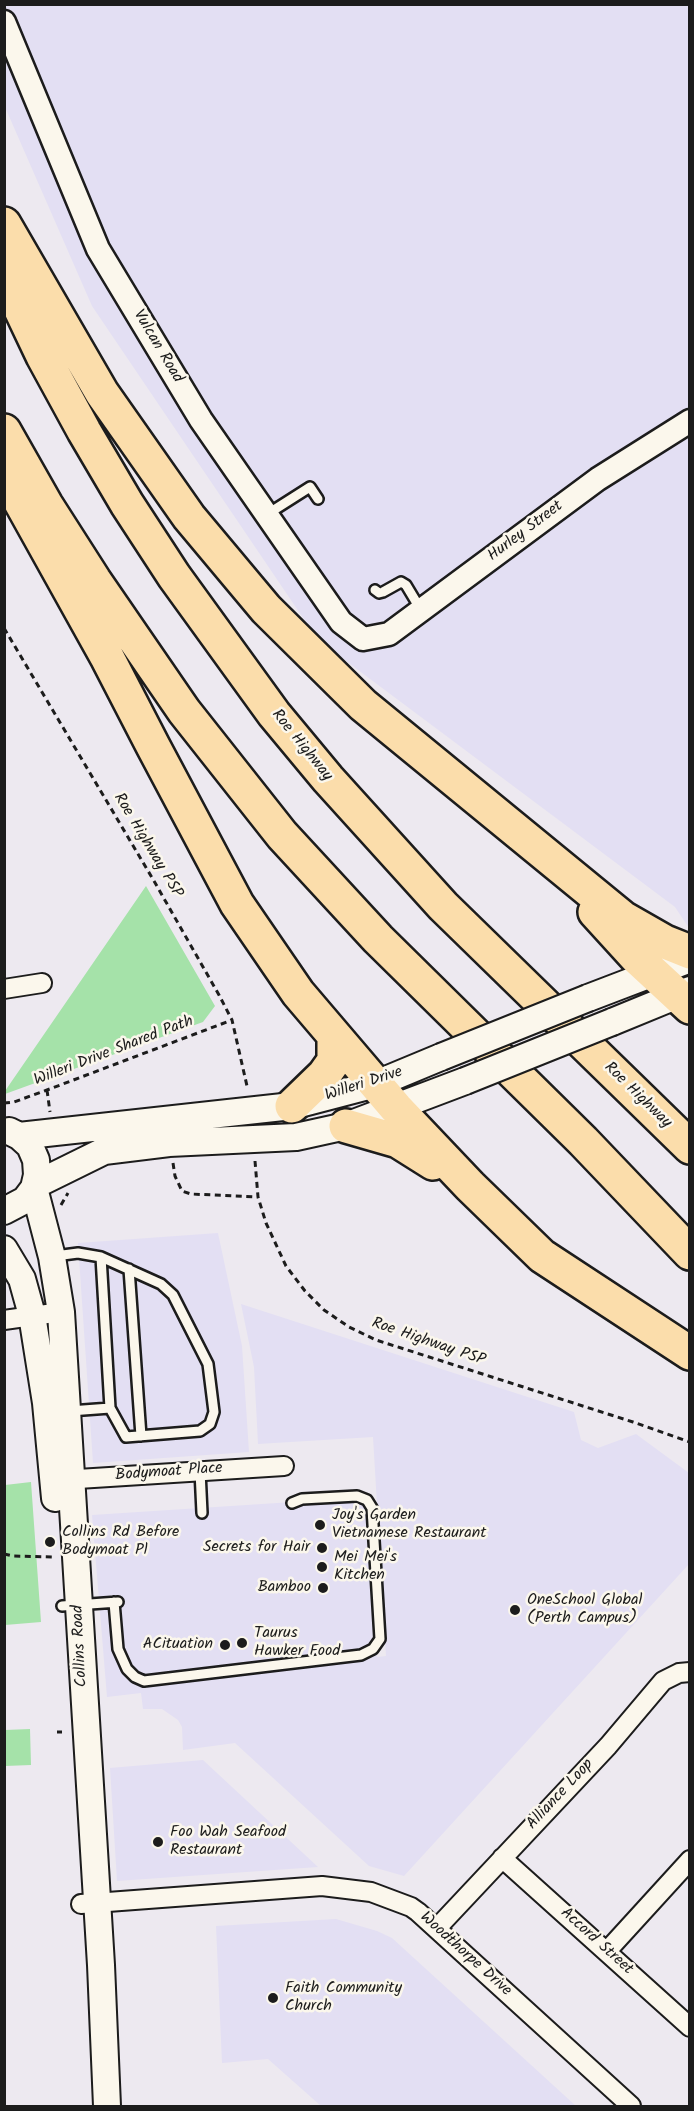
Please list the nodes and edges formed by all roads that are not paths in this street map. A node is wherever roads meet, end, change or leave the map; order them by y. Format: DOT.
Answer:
graph roads {
  1 [pos="4,22"];
  2 [pos="4,224"];
  3 [pos="4,274"];
  4 [pos="690,421"];
  5 [pos="4,431"];
  6 [pos="4,472"];
  7 [pos="318,499"];
  8 [pos="266,515"];
  9 [pos="375,590"];
  10 [pos="421,610"];
  11 [pos="363,639"];
  12 [pos="543,852"];
  13 [pos="690,952"];
  14 [pos="690,959"];
  15 [pos="654,974"];
  16 [pos="42,983"];
  17 [pos="4,989"];
  18 [pos="685,998"];
  19 [pos="334,1036"];
  20 [pos="386,1096"];
  21 [pos="292,1106"];
  22 [pos="346,1126"];
  23 [pos="12,1133"];
  24 [pos="690,1147"];
  25 [pos="470,1186"];
  26 [pos="34,1187"];
  27 [pos="4,1211"];
  28 [pos="4,1249"];
  29 [pos="690,1253"];
  30 [pos="52,1257"];
  31 [pos="101,1257"];
  32 [pos="129,1269"];
  33 [pos="61,1312"];
  34 [pos="32,1315"];
  35 [pos="4,1320"];
  36 [pos="690,1353"];
  37 [pos="110,1408"];
  38 [pos="57,1412"];
  39 [pos="141,1436"];
  40 [pos="284,1466"];
  41 [pos="200,1471"];
  42 [pos="62,1480"];
  43 [pos="292,1503"];
  44 [pos="202,1513"];
  45 [pos="70,1605"];
  46 [pos="690,1671"];
  47 [pos="502,1858"];
  48 [pos="690,1860"];
  49 [pos="89,1904"];
  50 [pos="437,1928"];
  51 [pos="607,1951"];
  52 [pos="690,2027"];
  53 [pos="92,2106"];
  54 [pos="106,2106"];
  55 [pos="632,2106"];
  1 -- 8 [label="street, Vulcan Road"];
  2 -- 12 [label="highway"];
  3 -- 24 [label="highway, Roe Highway"];
  4 -- 10 [label="street, Hurley Street"];
  5 -- 29 [label="highway"];
  6 -- 19 [label="highway"];
  7 -- 8 [label="lane"];
  8 -- 11 [label="street, Vulcan Road"];
  9 -- 10 [label="lane"];
  10 -- 11 [label="street, Hurley Street"];
  12 -- 13 [label="highway"];
  12 -- 15 [label="highway"];
  14 -- 15 [label="main road, Willeri Drive"];
  15 -- 18 [label="highway"];
  15 -- 20 [label="main road, Willeri Drive, bridge"];
  16 -- 17 [label="street"];
  18 -- 20 [label="main road, Willeri Drive, bridge"];
  19 -- 20 [label="highway"];
  19 -- 21 [label="highway"];
  20 -- 21 [label="main road, Willeri Drive"];
  20 -- 22 [label="main road, Willeri Drive"];
  20 -- 25 [label="highway"];
  21 -- 23 [label="main road, Willeri Drive"];
  22 -- 25 [label="highway"];
  22 -- 26 [label="main road, Willeri Drive"];
  23 -- 26 [label="main road, Willeri Drive"];
  25 -- 36 [label="highway"];
  26 -- 27 [label="main road, Willeri Drive"];
  26 -- 30 [label="main road, Collins Road"];
  28 -- 34 [label="main road, Collins Road"];
  30 -- 31 [label="lane"];
  30 -- 33 [label="main road, Collins Road"];
  31 -- 32 [label="lane"];
  31 -- 37 [label="lane"];
  32 -- 39 [label="lane"];
  32 -- 39 [label="lane"];
  33 -- 34 [label="street"];
  33 -- 38 [label="main road, Collins Road"];
  34 -- 35 [label="street"];
  34 -- 38 [label="main road, Collins Road"];
  37 -- 38 [label="lane"];
  37 -- 39 [label="lane"];
  38 -- 42 [label="main road, Collins Road"];
  40 -- 41 [label="street, Bodymoat Place"];
  41 -- 42 [label="street, Bodymoat Place"];
  41 -- 44 [label="lane"];
  42 -- 45 [label="main road, Collins Road"];
  43 -- 45 [label="lane"];
  45 -- 49 [label="main road, Collins Road"];
  46 -- 47 [label="street, Alliance Loop"];
  47 -- 50 [label="street, Alliance Loop"];
  47 -- 51 [label="street, Accord Street"];
  48 -- 51 [label="street"];
  49 -- 50 [label="street, Woodthorpe Drive"];
  49 -- 53 [label="main road, Collins Road"];
  49 -- 54 [label="main road, Collins Road"];
  50 -- 55 [label="street, Woodthorpe Drive"];
  51 -- 52 [label="street, Accord Street"];
}
